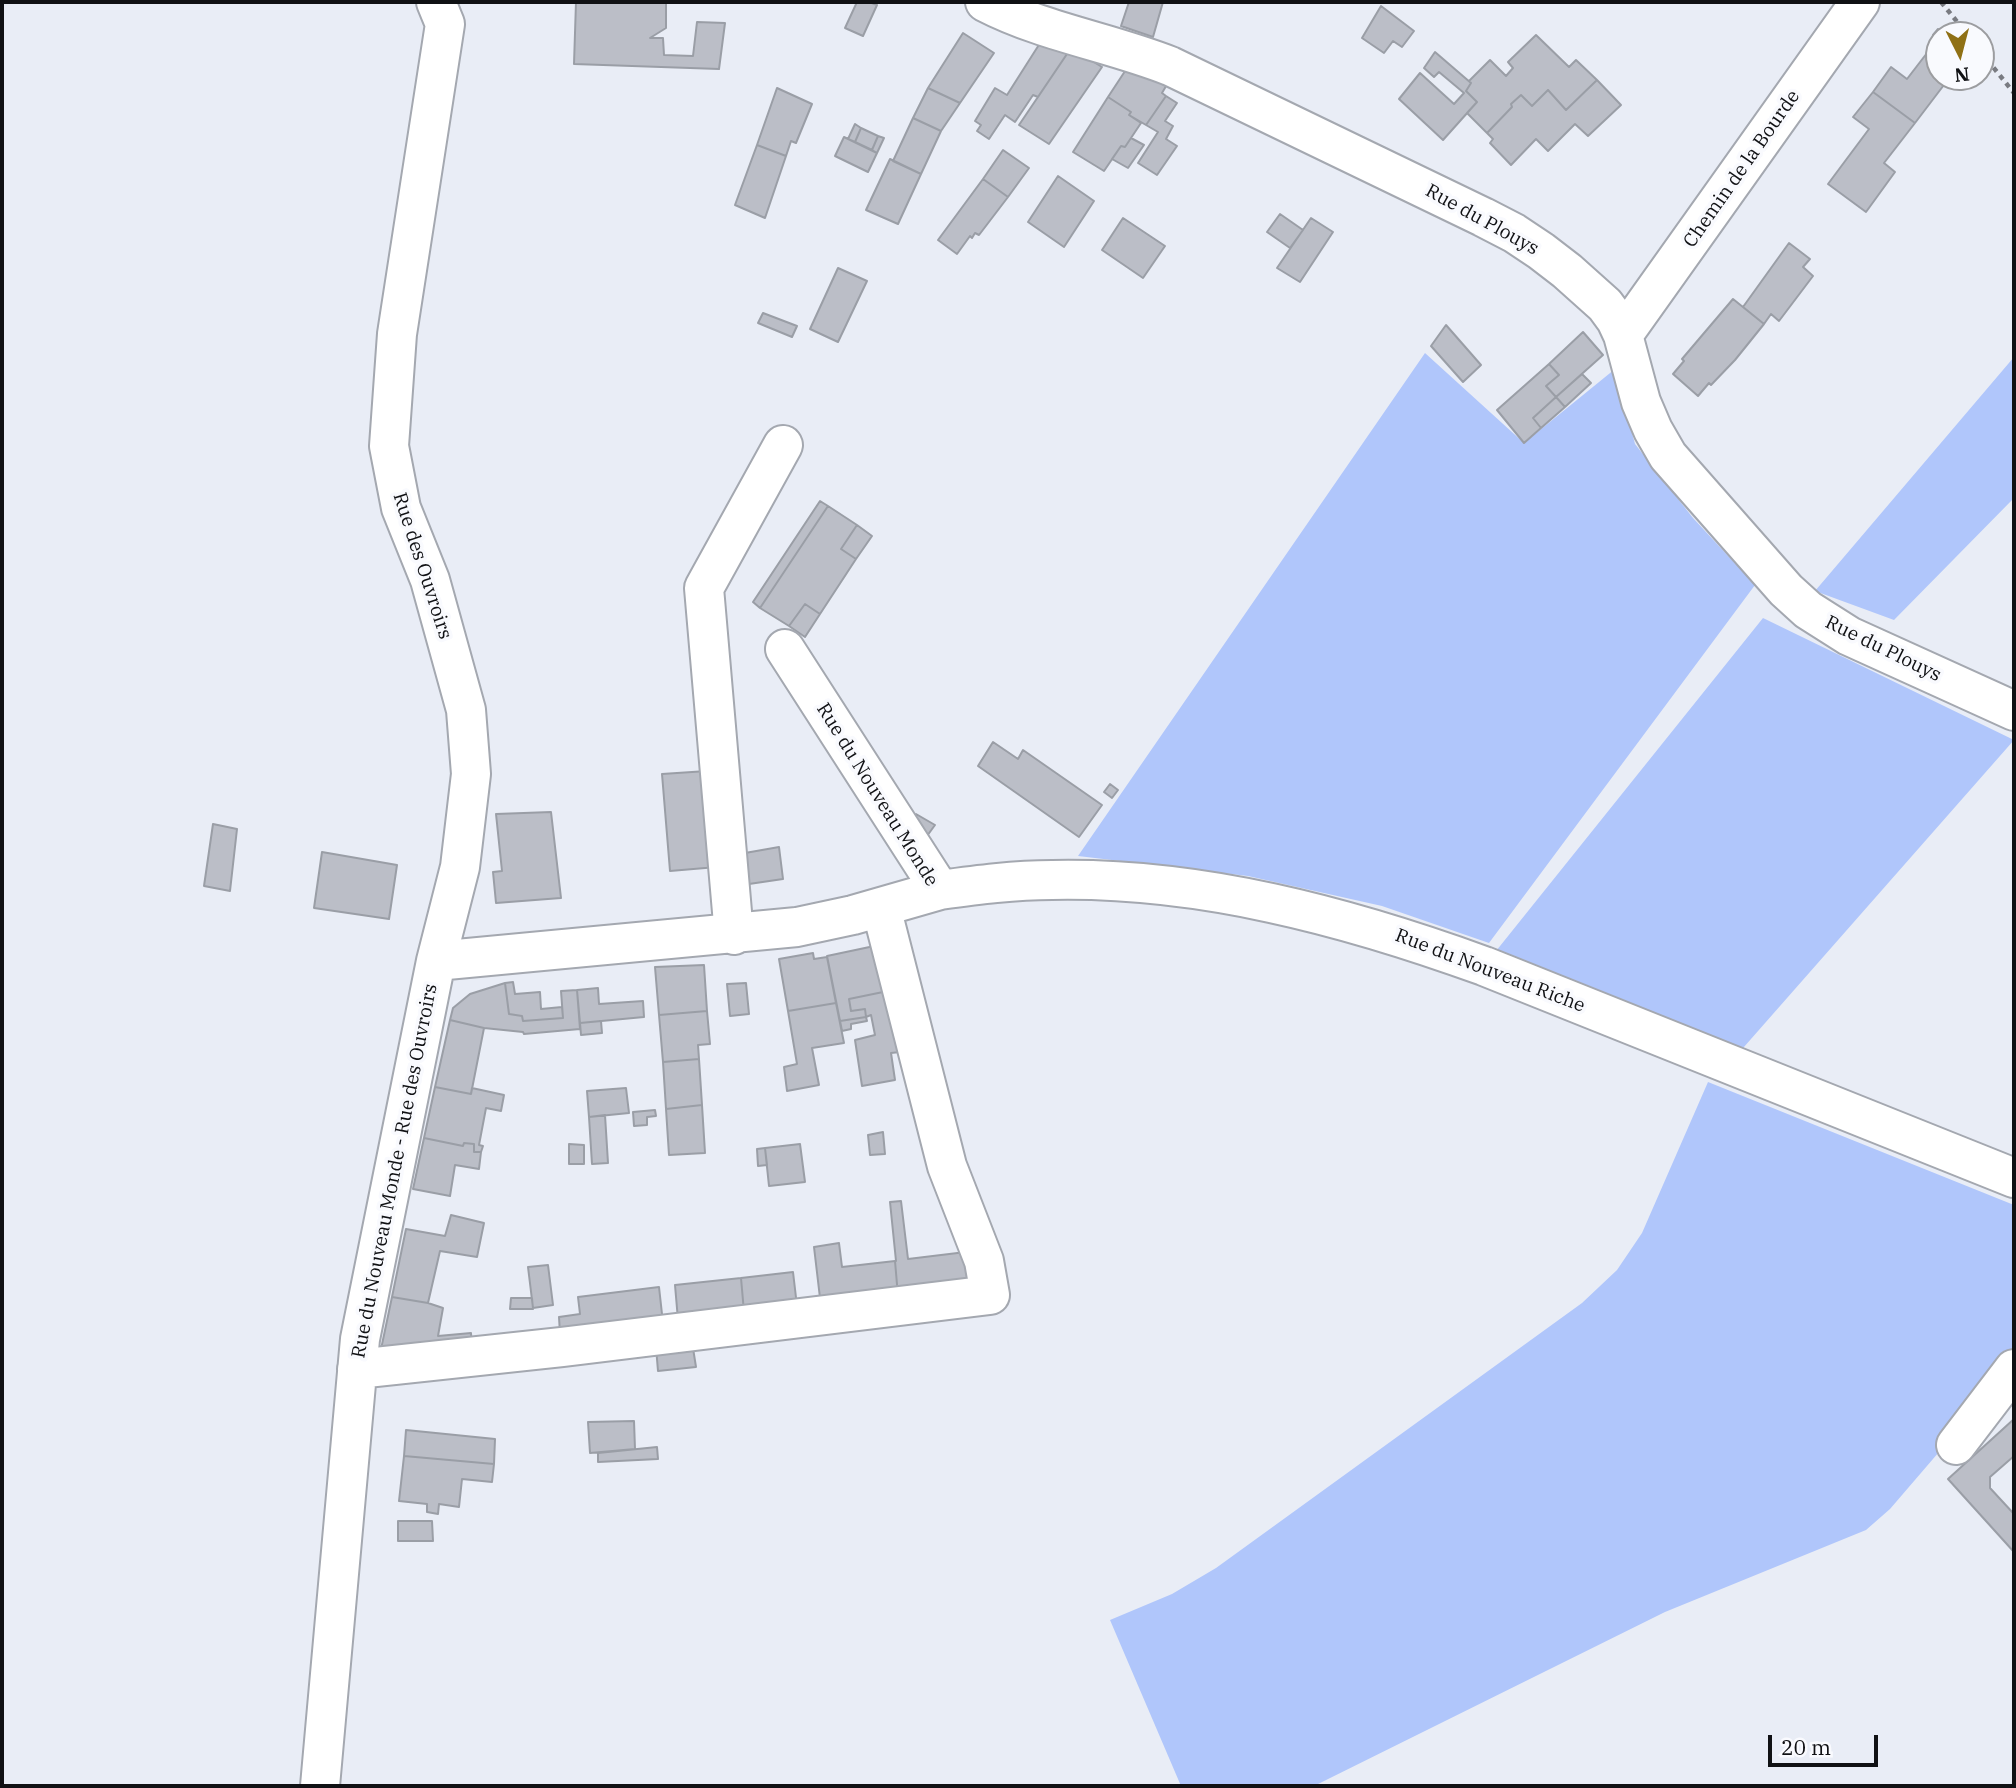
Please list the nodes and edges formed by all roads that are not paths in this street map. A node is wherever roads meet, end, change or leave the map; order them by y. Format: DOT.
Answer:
graph roads {
  1 [pos="436,2"];
  2 [pos="985,2"];
  3 [pos="1860,2"];
  4 [pos="1623,335"];
  5 [pos="783,445"];
  6 [pos="785,649"];
  7 [pos="2014,711"];
  8 [pos="940,890"];
  9 [pos="881,907"];
  10 [pos="734,934"];
  11 [pos="436,961"];
  12 [pos="2014,1178"];
  13 [pos="2014,1368"];
  14 [pos="357,1369"];
  15 [pos="1956,1445"];
  16 [pos="320,1786"];
  1 -- 11 [label="street, Rue des Ouvroirs"];
  2 -- 4 [label="street, Rue du Plouys"];
  3 -- 4 [label="street, Chemin de la Bourde"];
  4 -- 7 [label="street, Rue du Plouys"];
  5 -- 10 [label="street"];
  6 -- 8 [label="street, Rue du Nouveau Monde"];
  8 -- 9 [label="street, Rue du Nouveau Monde"];
  8 -- 12 [label="street, Rue du Nouveau Riche"];
  9 -- 10 [label="street, Rue du Nouveau Monde - Rue des Ouvroirs"];
  9 -- 14 [label="street"];
  10 -- 11 [label="street, Rue du Nouveau Monde - Rue des Ouvroirs"];
  11 -- 14 [label="street, Rue du Nouveau Monde - Rue des Ouvroirs"];
  13 -- 15 [label="street"];
  14 -- 16 [label="street, Rue du Nouveau Monde - Rue des Ouvroirs"];
}
